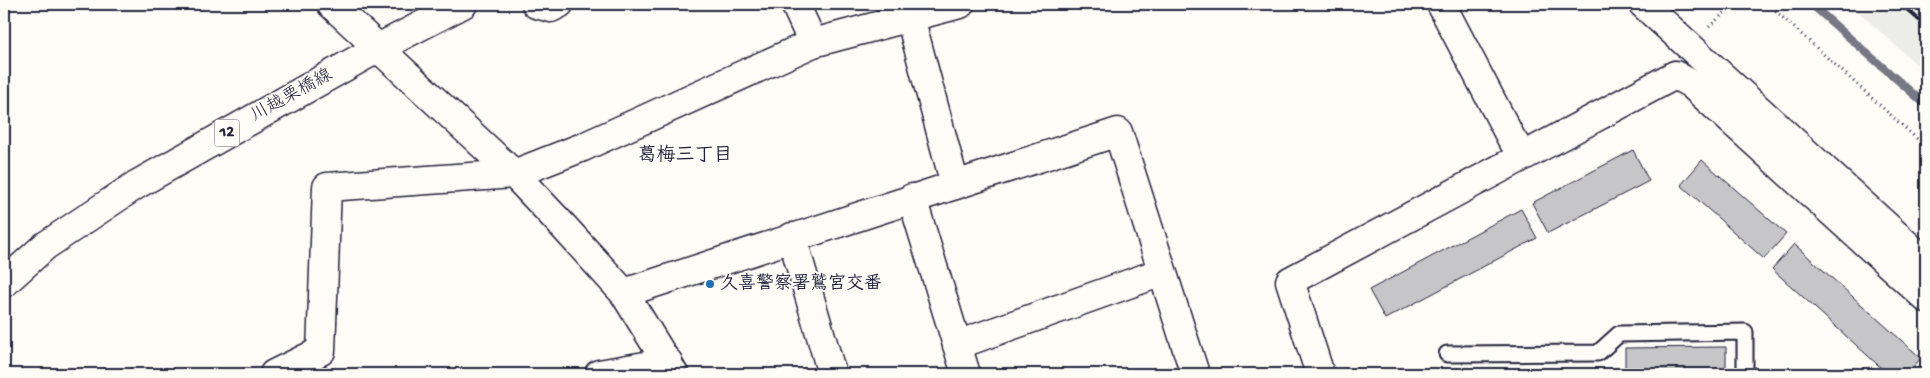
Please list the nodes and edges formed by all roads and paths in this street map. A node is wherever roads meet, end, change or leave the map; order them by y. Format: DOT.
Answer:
graph roads {
  1 [pos="331,4"];
  2 [pos="463,4"];
  3 [pos="536,4"];
  4 [pos="559,4"];
  5 [pos="795,4"];
  6 [pos="960,4"];
  7 [pos="1441,4"];
  8 [pos="1643,4"];
  9 [pos="1734,4"];
  10 [pos="1768,4"];
  11 [pos="910,17"];
  12 [pos="1706,29"];
  13 [pos="813,43"];
  14 [pos="380,47"];
  15 [pos="1926,147"];
  16 [pos="1523,156"];
  17 [pos="514,174"];
  18 [pos="956,185"];
  19 [pos="912,198"];
  20 [pos="792,237"];
  21 [pos="1926,262"];
  22 [pos="1162,272"];
  23 [pos="4,283"];
  24 [pos="624,293"];
  25 [pos="1926,298"];
  26 [pos="956,345"];
  27 [pos="1447,354"];
  28 [pos="672,368"];
  29 [pos="274,374"];
  30 [pos="599,374"];
  31 [pos="832,374"];
  32 [pos="966,374"];
  33 [pos="1195,374"];
  34 [pos="1320,374"];
  35 [pos="1744,374"];
  1 -- 14 [label="street"];
  2 -- 14 [label="street, 川越栗橋線 / 12"];
  3 -- 4 [label="street"];
  5 -- 13 [label="street"];
  6 -- 11 [label="street"];
  7 -- 16 [label="street"];
  8 -- 21 [label="street"];
  9 -- 12 [label="path"];
  10 -- 15 [label="path"];
  11 -- 13 [label="street"];
  11 -- 18 [label="street"];
  13 -- 17 [label="street"];
  14 -- 17 [label="street"];
  14 -- 23 [label="street, 川越栗橋線 / 12"];
  16 -- 25 [label="street"];
  16 -- 34 [label="street"];
  17 -- 24 [label="street"];
  17 -- 29 [label="street"];
  18 -- 19 [label="street"];
  18 -- 22 [label="street"];
  19 -- 20 [label="street"];
  19 -- 26 [label="street"];
  20 -- 24 [label="street"];
  20 -- 31 [label="street"];
  22 -- 26 [label="street"];
  22 -- 33 [label="street"];
  24 -- 28 [label="street"];
  26 -- 32 [label="street"];
  27 -- 35 [label="lane"];
  28 -- 30 [label="street"];
}
